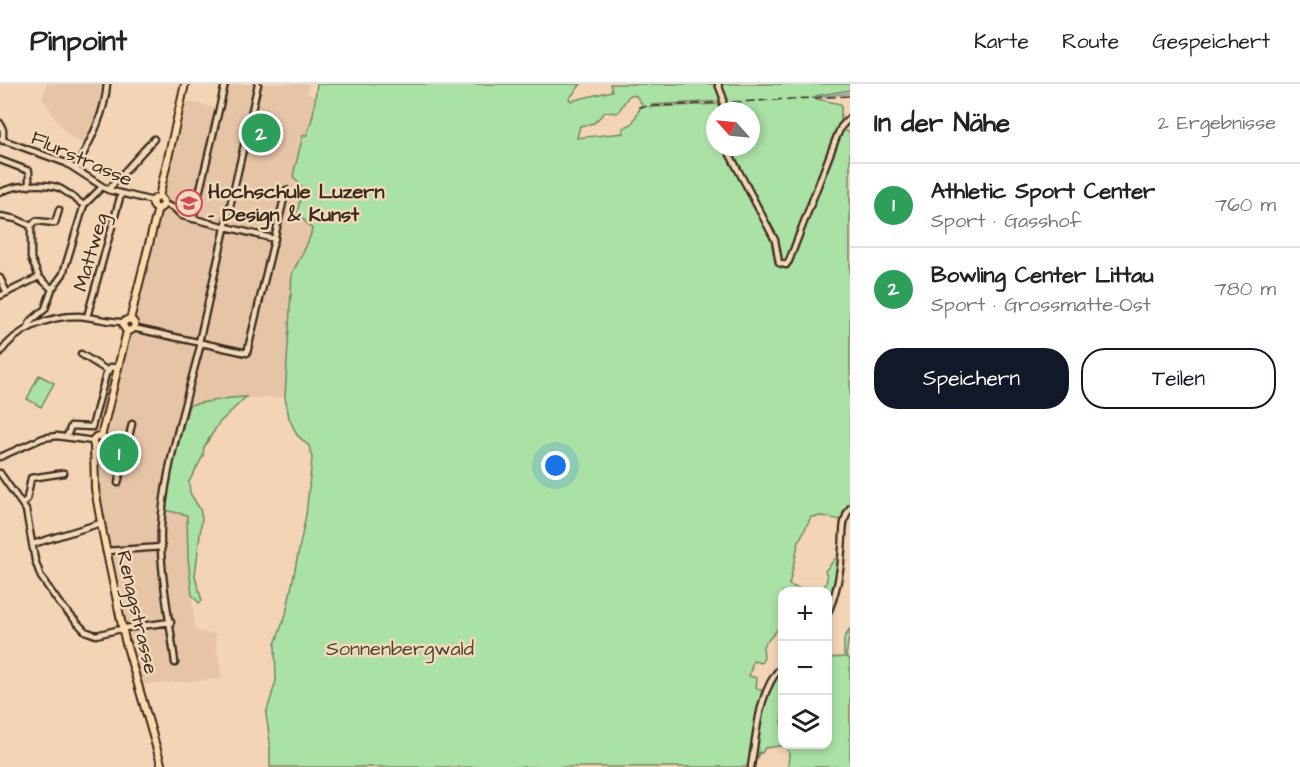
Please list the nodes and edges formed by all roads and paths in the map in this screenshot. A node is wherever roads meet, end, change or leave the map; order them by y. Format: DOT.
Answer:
graph roads {
  1 [pos="107,84"];
  2 [pos="185,84"];
  3 [pos="225,84"];
  4 [pos="258,84"];
  5 [pos="718,84"];
  6 [pos="723,102"];
  7 [pos="850,117"];
  8 [pos="0,123"];
  9 [pos="2,140"];
  10 [pos="154,140"];
  11 [pos="731,156"];
  12 [pos="0,160"];
  13 [pos="76,168"];
  14 [pos="29,186"];
  15 [pos="102,187"];
  16 [pos="108,190"];
  17 [pos="286,190"];
  18 [pos="0,192"];
  19 [pos="122,194"];
  20 [pos="159,197"];
  21 [pos="153,201"];
  22 [pos="84,205"];
  23 [pos="161,206"];
  24 [pos="59,210"];
  25 [pos="0,216"];
  26 [pos="193,219"];
  27 [pos="31,226"];
  28 [pos="227,227"];
  29 [pos="275,239"];
  30 [pos="39,277"];
  31 [pos="0,278"];
  32 [pos="52,289"];
  33 [pos="7,293"];
  34 [pos="0,296"];
  35 [pos="87,317"];
  36 [pos="129,325"];
  37 [pos="28,328"];
  38 [pos="200,343"];
  39 [pos="0,353"];
  40 [pos="81,354"];
  41 [pos="118,368"];
  42 [pos="108,371"];
  43 [pos="132,424"];
  44 [pos="67,436"];
  45 [pos="94,443"];
  46 [pos="104,443"];
  47 [pos="0,457"];
  48 [pos="96,462"];
  49 [pos="0,472"];
  50 [pos="64,473"];
  51 [pos="118,483"];
  52 [pos="22,504"];
  53 [pos="850,508"];
  54 [pos="101,524"];
  55 [pos="33,544"];
  56 [pos="162,547"];
  57 [pos="106,551"];
  58 [pos="832,601"];
  59 [pos="171,622"];
  60 [pos="123,628"];
  61 [pos="175,663"];
  62 [pos="778,671"];
  63 [pos="162,767"];
  64 [pos="751,767"];
  1 -- 13 [label="street"];
  2 -- 20 [label="main road"];
  3 -- 26 [label="street"];
  4 -- 28 [label="street"];
  5 -- 6 [label="street, bridge"];
  7 -- 11 [label="street"];
  8 -- 9 [label="street"];
  9 -- 13 [label="street, Flurstrasse"];
  10 -- 16 [label="street"];
  12 -- 14 [label="street"];
  13 -- 15 [label="street, Flurstrasse"];
  14 -- 18 [label="street"];
  14 -- 22 [label="street"];
  15 -- 16 [label="street, Flurstrasse"];
  15 -- 22 [label="street"];
  16 -- 19 [label="street, Flurstrasse"];
  17 -- 29 [label="street"];
  19 -- 21 [label="street, Flurstrasse"];
  19 -- 35 [label="street, Mattweg"];
  20 -- 21 [label="main road"];
  20 -- 23 [label="main road"];
  21 -- 23 [label="main road"];
  22 -- 32 [label="street"];
  23 -- 26 [label="street"];
  23 -- 36 [label="main road, Renggstrasse"];
  24 -- 27 [label="street"];
  25 -- 27 [label="street"];
  26 -- 28 [label="street"];
  27 -- 30 [label="street"];
  28 -- 29 [label="street"];
  28 -- 38 [label="street"];
  29 -- 38 [label="street"];
  30 -- 32 [label="street"];
  30 -- 33 [label="street"];
  31 -- 33 [label="street"];
  32 -- 37 [label="street"];
  33 -- 34 [label="street"];
  35 -- 36 [label="street"];
  35 -- 37 [label="street"];
  36 -- 38 [label="street"];
  36 -- 41 [label="main road, Renggstrasse"];
  37 -- 39 [label="street"];
  38 -- 56 [label="street"];
  40 -- 42 [label="street"];
  41 -- 42 [label="street"];
  41 -- 46 [label="main road, Renggstrasse"];
  42 -- 44 [label="street"];
  43 -- 51 [label="street"];
  44 -- 45 [label="street"];
  44 -- 47 [label="street"];
  45 -- 46 [label="main road"];
  45 -- 46 [label="main road"];
  45 -- 48 [label="main road, Renggstrasse"];
  46 -- 48 [label="main road, Renggstrasse"];
  48 -- 54 [label="main road, Renggstrasse"];
  49 -- 52 [label="street"];
  50 -- 52 [label="street"];
  52 -- 55 [label="street"];
  53 -- 58 [label="street"];
  54 -- 55 [label="street"];
  54 -- 57 [label="main road, Renggstrasse"];
  55 -- 60 [label="street"];
  56 -- 57 [label="street"];
  56 -- 59 [label="street"];
  57 -- 60 [label="main road, Renggstrasse"];
  59 -- 60 [label="street"];
  59 -- 61 [label="street"];
  60 -- 63 [label="main road, Renggstrasse"];
  62 -- 64 [label="street"];
}
